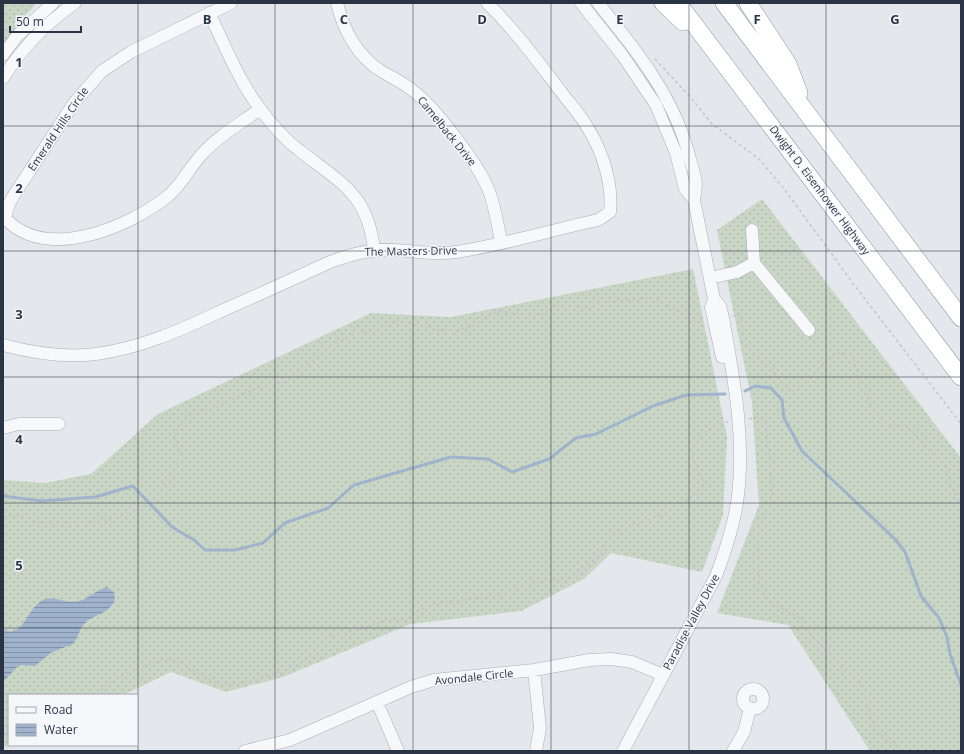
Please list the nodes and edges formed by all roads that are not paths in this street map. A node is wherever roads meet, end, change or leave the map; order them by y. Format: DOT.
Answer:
graph roads {
  1 [pos="53,3"];
  2 [pos="75,3"];
  3 [pos="231,3"];
  4 [pos="337,3"];
  5 [pos="487,3"];
  6 [pos="581,3"];
  7 [pos="598,3"];
  8 [pos="663,3"];
  9 [pos="678,3"];
  10 [pos="724,3"];
  11 [pos="748,3"];
  12 [pos="209,13"];
  13 [pos="3,55"];
  14 [pos="719,56"];
  15 [pos="3,78"];
  16 [pos="260,109"];
  17 [pos="806,112"];
  18 [pos="694,200"];
  19 [pos="752,230"];
  20 [pos="501,242"];
  21 [pos="374,250"];
  22 [pos="754,263"];
  23 [pos="710,278"];
  24 [pos="961,318"];
  25 [pos="808,330"];
  26 [pos="3,345"];
  27 [pos="961,377"];
  28 [pos="59,424"];
  29 [pos="3,428"];
  30 [pos="534,670"];
  31 [pos="663,675"];
  32 [pos="377,702"];
  33 [pos="750,708"];
  34 [pos="270,748"];
  35 [pos="245,751"];
  36 [pos="398,751"];
  37 [pos="536,751"];
  38 [pos="623,751"];
  39 [pos="733,751"];
  1 -- 13 [label="street"];
  2 -- 15 [label="street"];
  3 -- 12 [label="street, Emerald Hills Circle"];
  4 -- 20 [label="street, Camelback Drive"];
  5 -- 20 [label="street, The Masters Drive"];
  6 -- 18 [label="street, Paradise Valley Drive"];
  7 -- 18 [label="street, Paradise Valley Drive"];
  8 -- 14 [label="highway"];
  9 -- 14 [label="highway, Dwight D. Eisenhower Highway"];
  10 -- 17 [label="highway"];
  11 -- 17 [label="highway"];
  12 -- 16 [label="street"];
  12 -- 16 [label="street, Emerald Hills Circle"];
  14 -- 27 [label="highway, Dwight D. Eisenhower Highway"];
  16 -- 21 [label="street"];
  17 -- 24 [label="highway"];
  18 -- 23 [label="street, Paradise Valley Drive"];
  19 -- 22 [label="street"];
  20 -- 21 [label="street, The Masters Drive"];
  21 -- 26 [label="street, The Masters Drive"];
  22 -- 23 [label="street"];
  22 -- 25 [label="street"];
  23 -- 31 [label="street, Paradise Valley Drive"];
  28 -- 29 [label="street"];
  30 -- 31 [label="street, Avondale Circle"];
  30 -- 32 [label="street, Avondale Circle"];
  30 -- 37 [label="street"];
  31 -- 38 [label="street, Paradise Valley Drive"];
  32 -- 34 [label="street, Avondale Circle"];
  32 -- 36 [label="street"];
  33 -- 39 [label="street"];
  34 -- 35 [label="street, Avondale Circle"];
}
